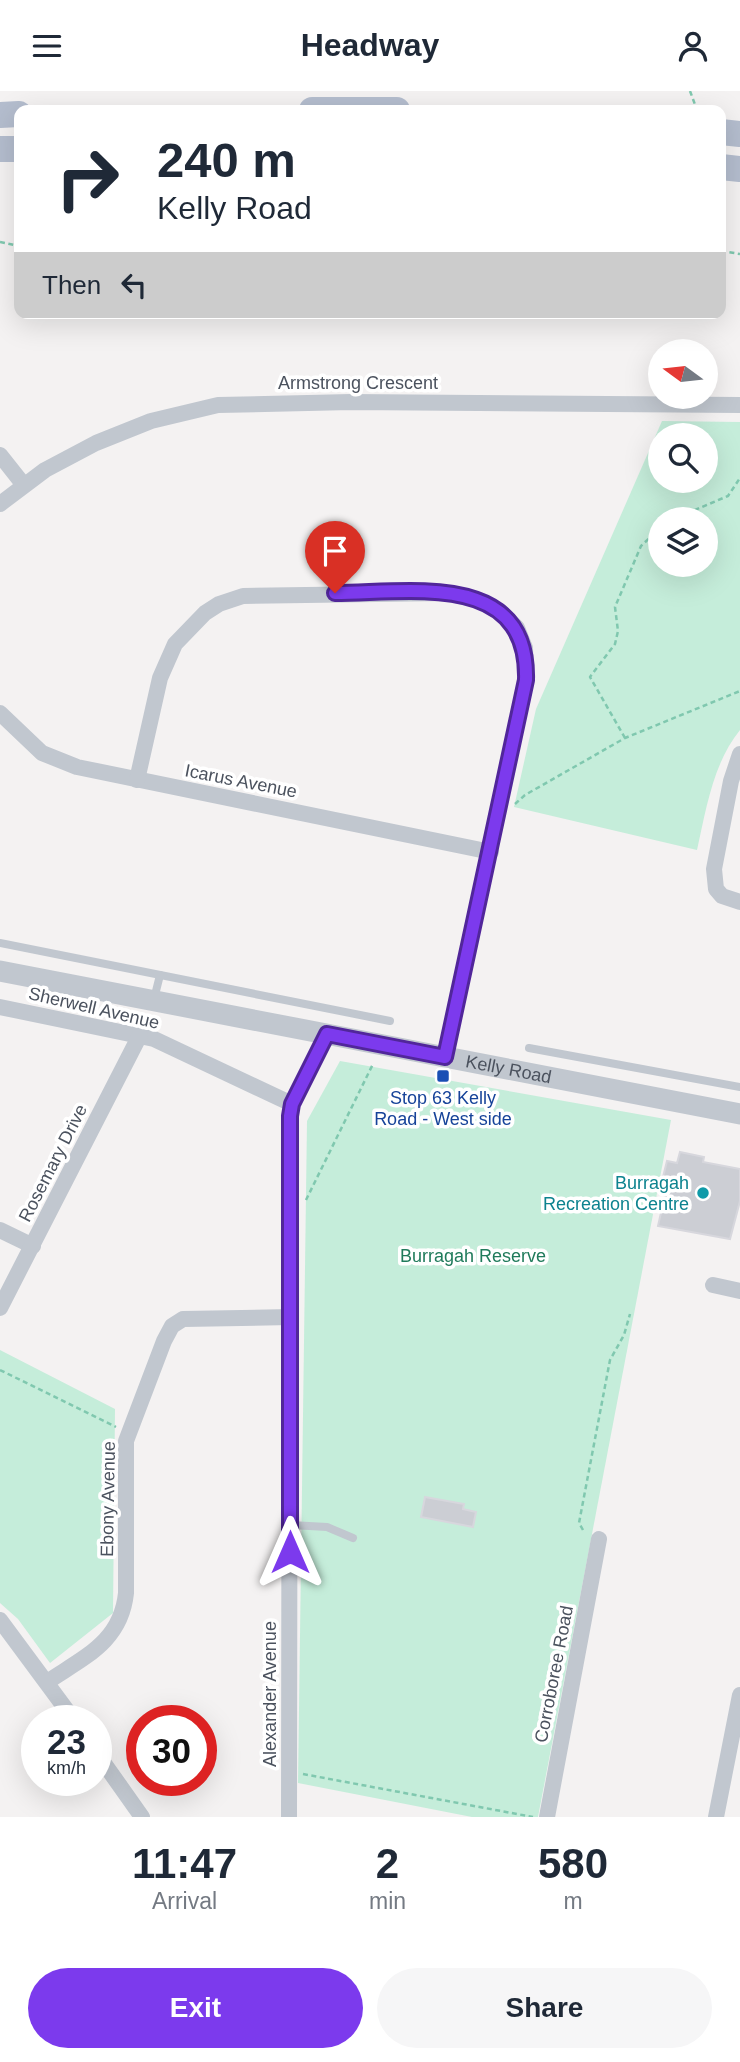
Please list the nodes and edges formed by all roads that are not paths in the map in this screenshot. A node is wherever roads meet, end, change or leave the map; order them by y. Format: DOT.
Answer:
graph roads {
  1 [pos="740,405"];
  2 [pos="0,455"];
  3 [pos="23,484"];
  4 [pos="0,504"];
  5 [pos="0,713"];
  6 [pos="740,754"];
  7 [pos="137,780"];
  8 [pos="491,852"];
  9 [pos="740,902"];
  10 [pos="0,943"];
  11 [pos="0,971"];
  12 [pos="160,975"];
  13 [pos="154,1001"];
  14 [pos="0,1007"];
  15 [pos="390,1021"];
  16 [pos="327,1034"];
  17 [pos="141,1035"];
  18 [pos="530,1048"];
  19 [pos="445,1057"];
  20 [pos="740,1087"];
  21 [pos="292,1104"];
  22 [pos="740,1114"];
  23 [pos="0,1230"];
  24 [pos="33,1246"];
  25 [pos="713,1285"];
  26 [pos="740,1291"];
  27 [pos="0,1308"];
  28 [pos="290,1317"];
  29 [pos="291,1525"];
  30 [pos="353,1538"];
  31 [pos="598,1539"];
  32 [pos="0,1620"];
  33 [pos="47,1682"];
  34 [pos="740,1695"];
  35 [pos="63,1705"];
  36 [pos="112,1775"];
  37 [pos="142,1817"];
  38 [pos="289,1817"];
  39 [pos="547,1817"];
  40 [pos="716,1817"];
  1 -- 3 [label="street, Armstrong Crescent"];
  2 -- 3 [label="street"];
  3 -- 4 [label="street, Armstrong Crescent"];
  5 -- 7 [label="street, Icarus Avenue"];
  6 -- 9 [label="street"];
  7 -- 8 [label="street, Icarus Avenue"];
  7 -- 8 [label="street"];
  8 -- 19 [label="street"];
  10 -- 12 [label="lane"];
  11 -- 13 [label="street, Kelly Road"];
  12 -- 13 [label="lane"];
  12 -- 15 [label="lane"];
  13 -- 16 [label="street, Kelly Road"];
  14 -- 17 [label="street, Sherwell Avenue"];
  16 -- 19 [label="street, Kelly Road"];
  16 -- 21 [label="street, Alexander Avenue"];
  17 -- 21 [label="street, Sherwell Avenue"];
  17 -- 24 [label="street, Rosemary Drive"];
  18 -- 20 [label="lane, Kelly Road"];
  19 -- 22 [label="street, Kelly Road"];
  21 -- 28 [label="street, Alexander Avenue"];
  23 -- 24 [label="street"];
  24 -- 27 [label="street, Rosemary Drive"];
  25 -- 26 [label="street"];
  28 -- 29 [label="street, Alexander Avenue"];
  28 -- 33 [label="street, Ebony Avenue"];
  29 -- 30 [label="lane"];
  29 -- 38 [label="street, Alexander Avenue"];
  31 -- 39 [label="street, Corroboree Road"];
  32 -- 33 [label="street"];
  33 -- 35 [label="street"];
  34 -- 40 [label="street"];
  36 -- 37 [label="street"];
}
